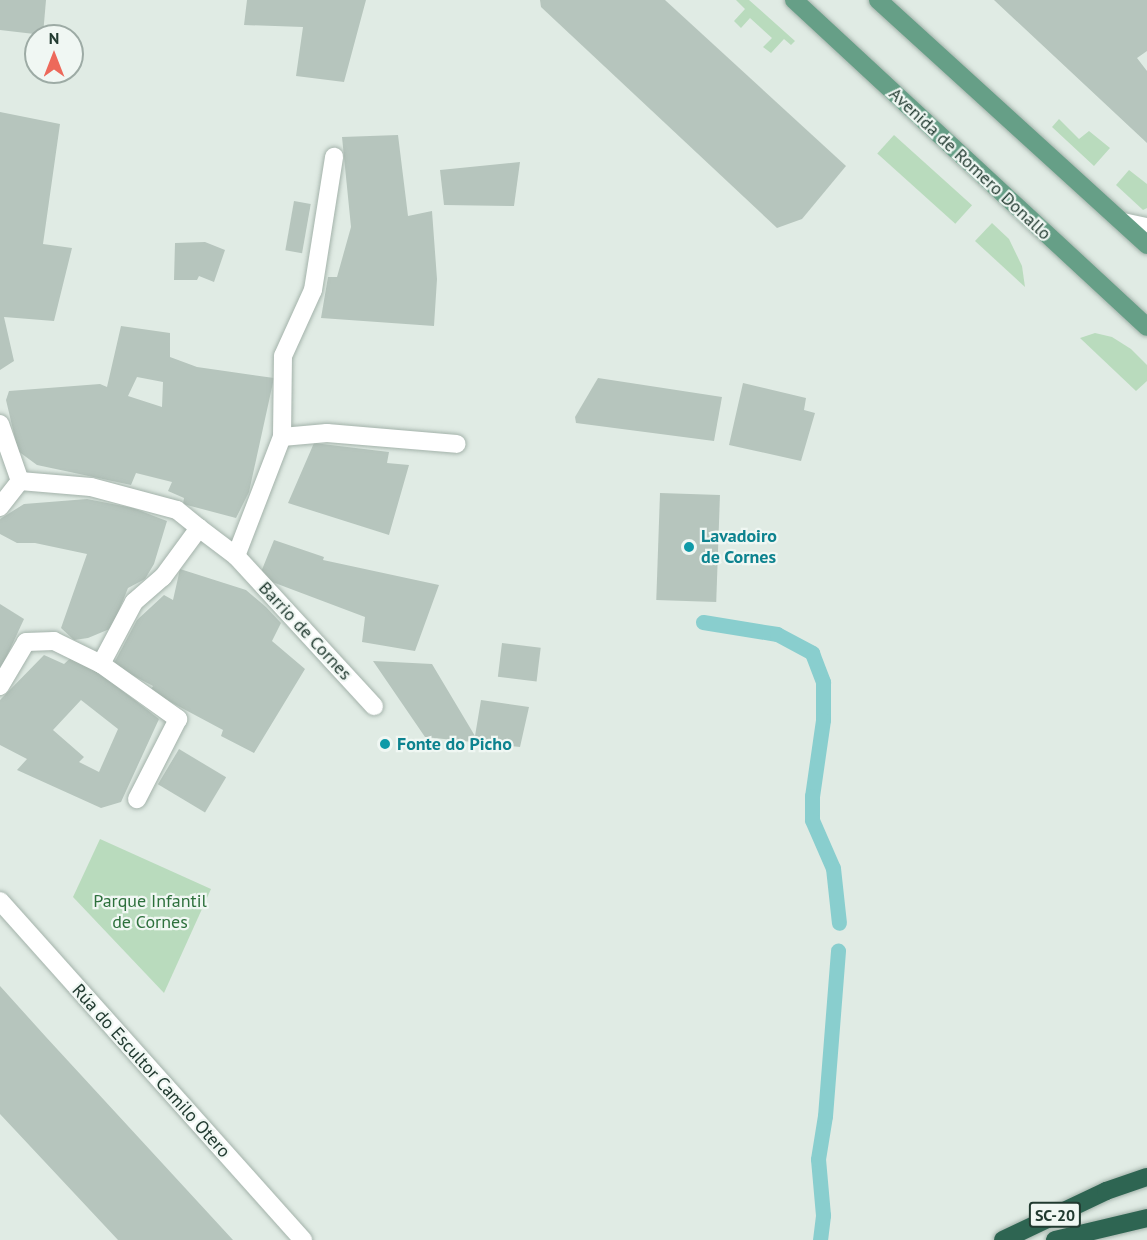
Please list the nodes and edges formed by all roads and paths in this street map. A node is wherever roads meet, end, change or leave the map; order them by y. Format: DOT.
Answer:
graph roads {
  1 [pos="794,0"];
  2 [pos="878,0"];
  3 [pos="334,158"];
  4 [pos="1123,222"];
  5 [pos="1147,227"];
  6 [pos="1147,245"];
  7 [pos="1147,327"];
  8 [pos="0,424"];
  9 [pos="282,437"];
  10 [pos="457,444"];
  11 [pos="20,481"];
  12 [pos="0,507"];
  13 [pos="200,528"];
  14 [pos="236,555"];
  15 [pos="101,664"];
  16 [pos="0,686"];
  17 [pos="374,706"];
  18 [pos="137,799"];
  19 [pos="0,901"];
  20 [pos="1147,1177"];
  21 [pos="1147,1218"];
  22 [pos="303,1240"];
  23 [pos="1003,1240"];
  24 [pos="1054,1240"];
  1 -- 7 [label="main road, Avenida de Romero Donallo"];
  2 -- 4 [label="main road"];
  3 -- 9 [label="street"];
  4 -- 5 [label="street"];
  4 -- 6 [label="main road"];
  8 -- 11 [label="street"];
  9 -- 10 [label="street"];
  9 -- 14 [label="street"];
  11 -- 12 [label="street"];
  11 -- 13 [label="street, Barrio de Cornes"];
  13 -- 14 [label="street, Barrio de Cornes"];
  13 -- 15 [label="street"];
  14 -- 17 [label="street, Barrio de Cornes"];
  15 -- 16 [label="street"];
  15 -- 18 [label="street"];
  19 -- 22 [label="street, Rúa do Escultor Camilo Otero"];
  20 -- 23 [label="highway, SC-20"];
  21 -- 24 [label="highway, SC-20"];
}
